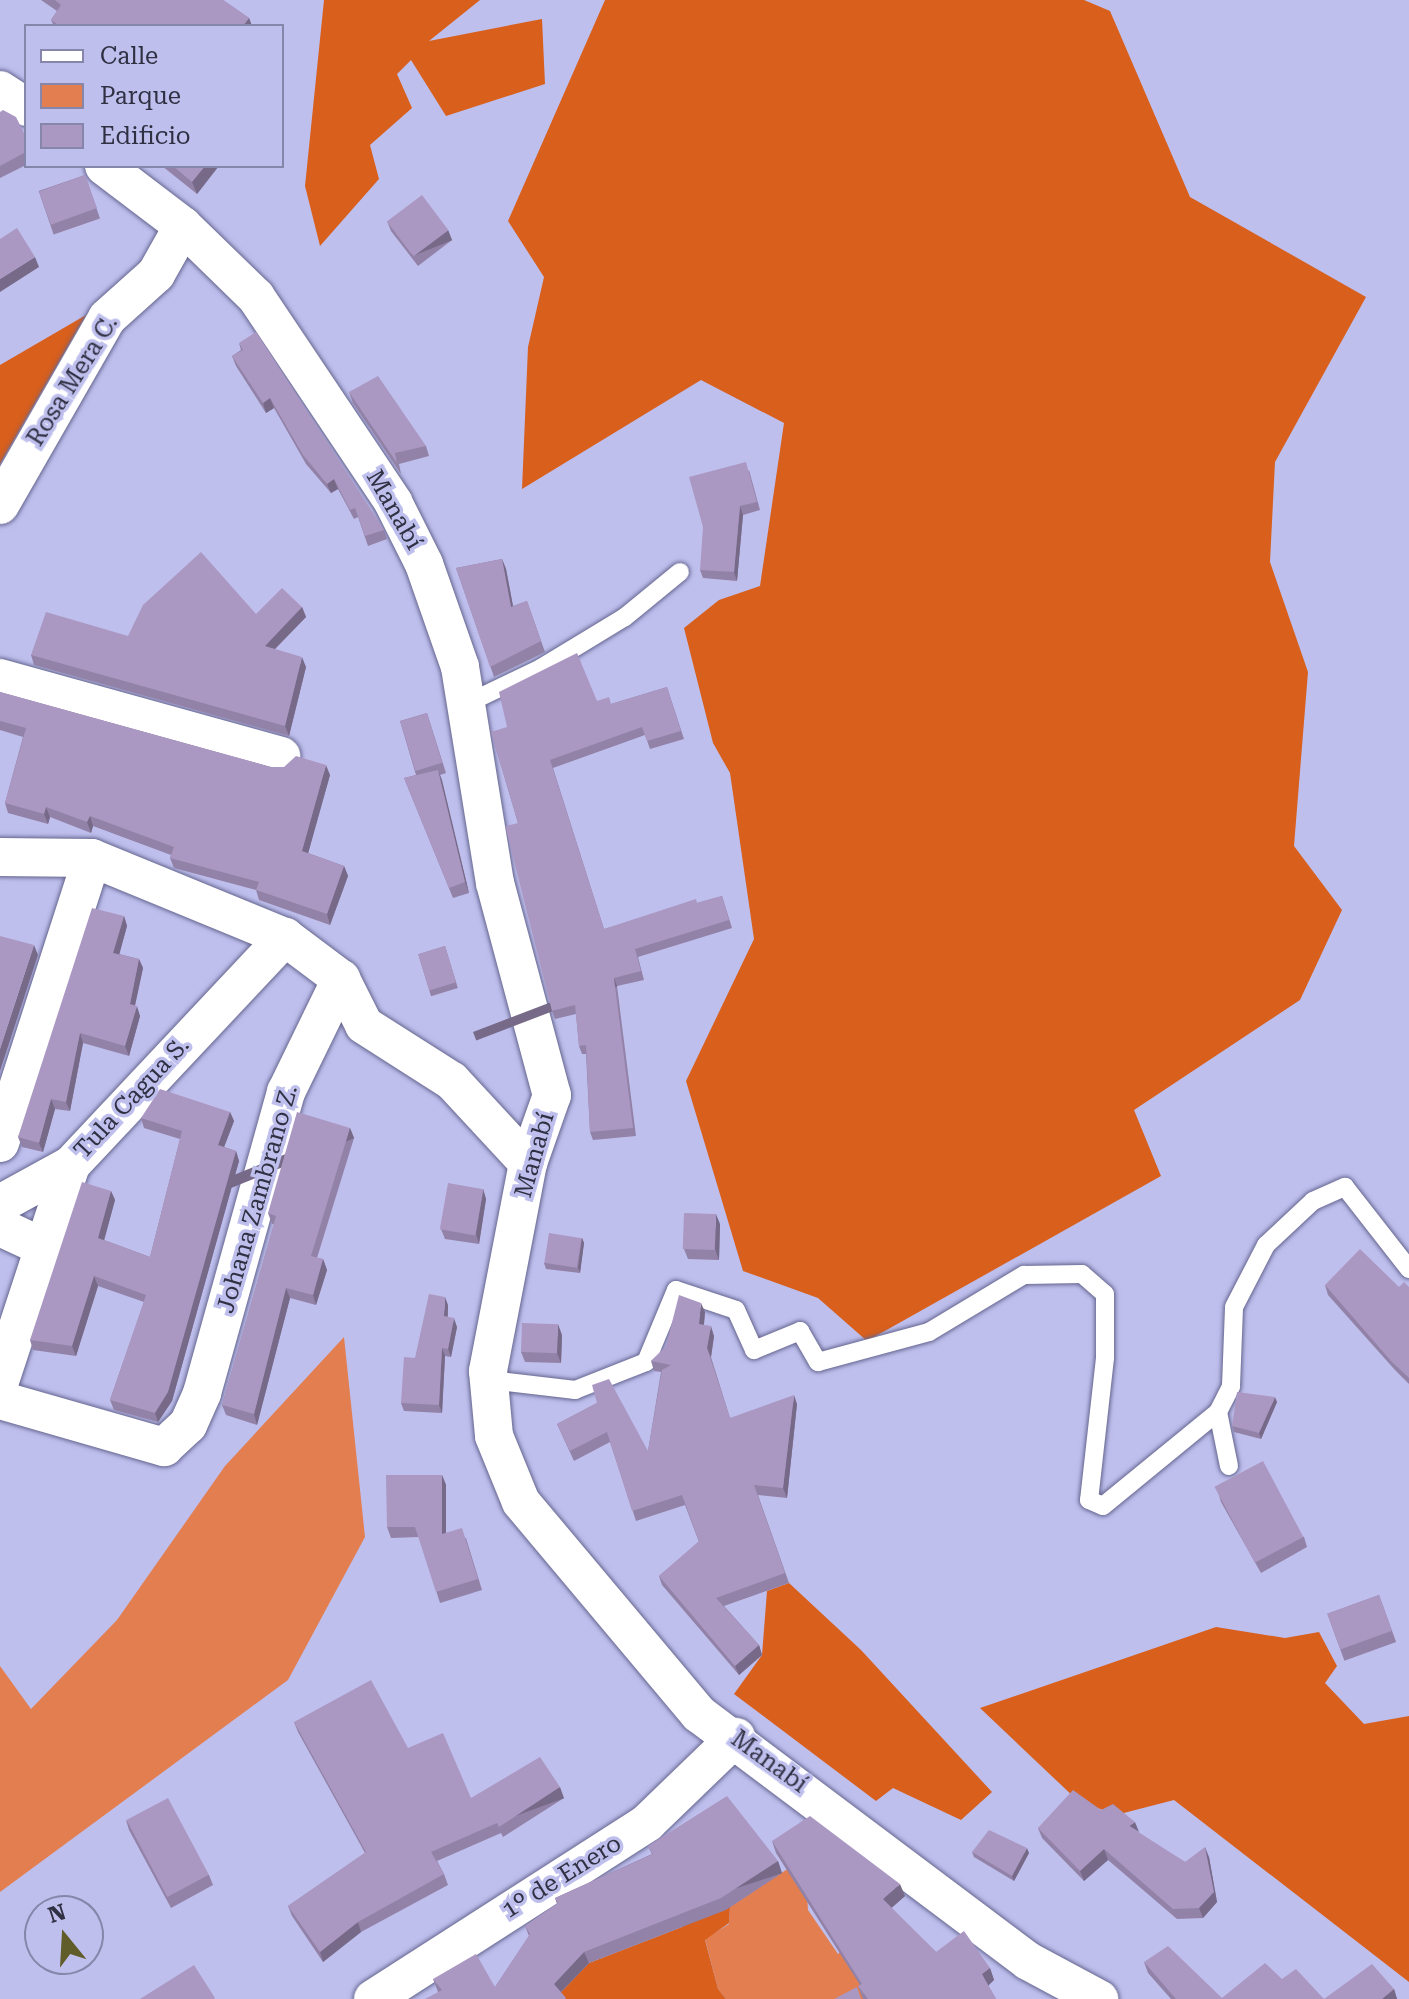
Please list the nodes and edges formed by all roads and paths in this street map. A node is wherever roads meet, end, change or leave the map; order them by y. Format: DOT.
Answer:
graph roads {
  1 [pos="0,90"];
  2 [pos="24,106"];
  3 [pos="107,168"];
  4 [pos="183,226"];
  5 [pos="0,505"];
  6 [pos="680,572"];
  7 [pos="0,678"];
  8 [pos="468,703"];
  9 [pos="281,756"];
  10 [pos="0,857"];
  11 [pos="92,858"];
  12 [pos="285,937"];
  13 [pos="341,979"];
  14 [pos="0,1143"];
  15 [pos="528,1163"];
  16 [pos="71,1165"];
  17 [pos="0,1204"];
  18 [pos="0,1227"];
  19 [pos="45,1248"];
  20 [pos="1409,1269"];
  21 [pos="490,1380"];
  22 [pos="0,1381"];
  23 [pos="0,1400"];
  24 [pos="1218,1412"];
  25 [pos="1229,1466"];
  26 [pos="736,1737"];
  27 [pos="373,1999"];
  28 [pos="1099,1999"];
  1 -- 2 [label="street"];
  3 -- 4 [label="street, Manabí"];
  4 -- 5 [label="street, Rosa Mera C."];
  4 -- 8 [label="street, Manabí"];
  6 -- 8 [label="lane"];
  7 -- 9 [label="street"];
  8 -- 15 [label="street, Manabí"];
  10 -- 11 [label="street"];
  11 -- 12 [label="street"];
  11 -- 14 [label="street"];
  12 -- 13 [label="street"];
  12 -- 16 [label="street, Tula Cagua S."];
  13 -- 15 [label="street"];
  13 -- 23 [label="street, Johana Zambrano Z."];
  15 -- 21 [label="street, Manabí"];
  16 -- 17 [label="street"];
  16 -- 19 [label="street, Tula Cagua S."];
  18 -- 19 [label="street"];
  19 -- 22 [label="street, Tula Cagua S."];
  20 -- 24 [label="lane"];
  21 -- 24 [label="lane"];
  21 -- 26 [label="street, Manabí"];
  24 -- 25 [label="lane"];
  26 -- 27 [label="street, 1º de Enero"];
  26 -- 28 [label="street, Manabí"];
}
